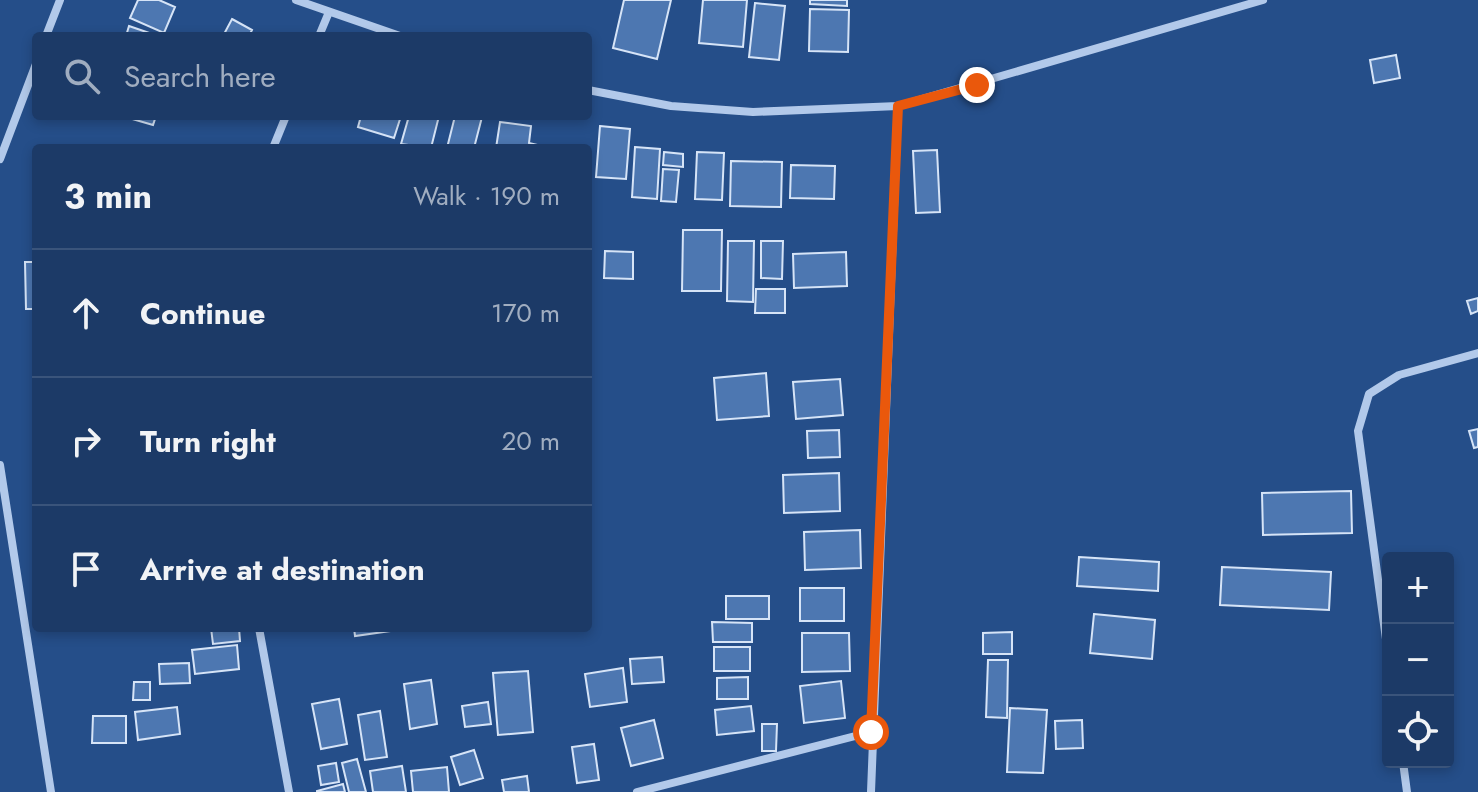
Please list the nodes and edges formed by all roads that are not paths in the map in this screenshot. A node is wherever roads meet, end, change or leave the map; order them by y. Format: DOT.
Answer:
graph roads {
  1 [pos="60,0"];
  2 [pos="296,0"];
  3 [pos="1263,0"];
  4 [pos="329,12"];
  5 [pos="48,32"];
  6 [pos="321,32"];
  7 [pos="388,32"];
  8 [pos="32,75"];
  9 [pos="592,91"];
  10 [pos="898,106"];
  11 [pos="284,120"];
  12 [pos="275,144"];
  13 [pos="0,159"];
  14 [pos="1478,353"];
  15 [pos="0,465"];
  16 [pos="1384,624"];
  17 [pos="260,632"];
  18 [pos="871,732"];
  19 [pos="1404,768"];
  20 [pos="51,792"];
  21 [pos="289,792"];
  22 [pos="637,792"];
  23 [pos="871,792"];
  24 [pos="1407,792"];
  1 -- 5 [label="street"];
  2 -- 4 [label="street"];
  3 -- 10 [label="street"];
  4 -- 6 [label="street"];
  4 -- 7 [label="street"];
  8 -- 13 [label="street"];
  9 -- 10 [label="street"];
  10 -- 18 [label="street"];
  11 -- 12 [label="street"];
  14 -- 16 [label="street"];
  15 -- 20 [label="street"];
  17 -- 21 [label="street"];
  18 -- 22 [label="street"];
  18 -- 23 [label="street"];
  19 -- 24 [label="street"];
}
